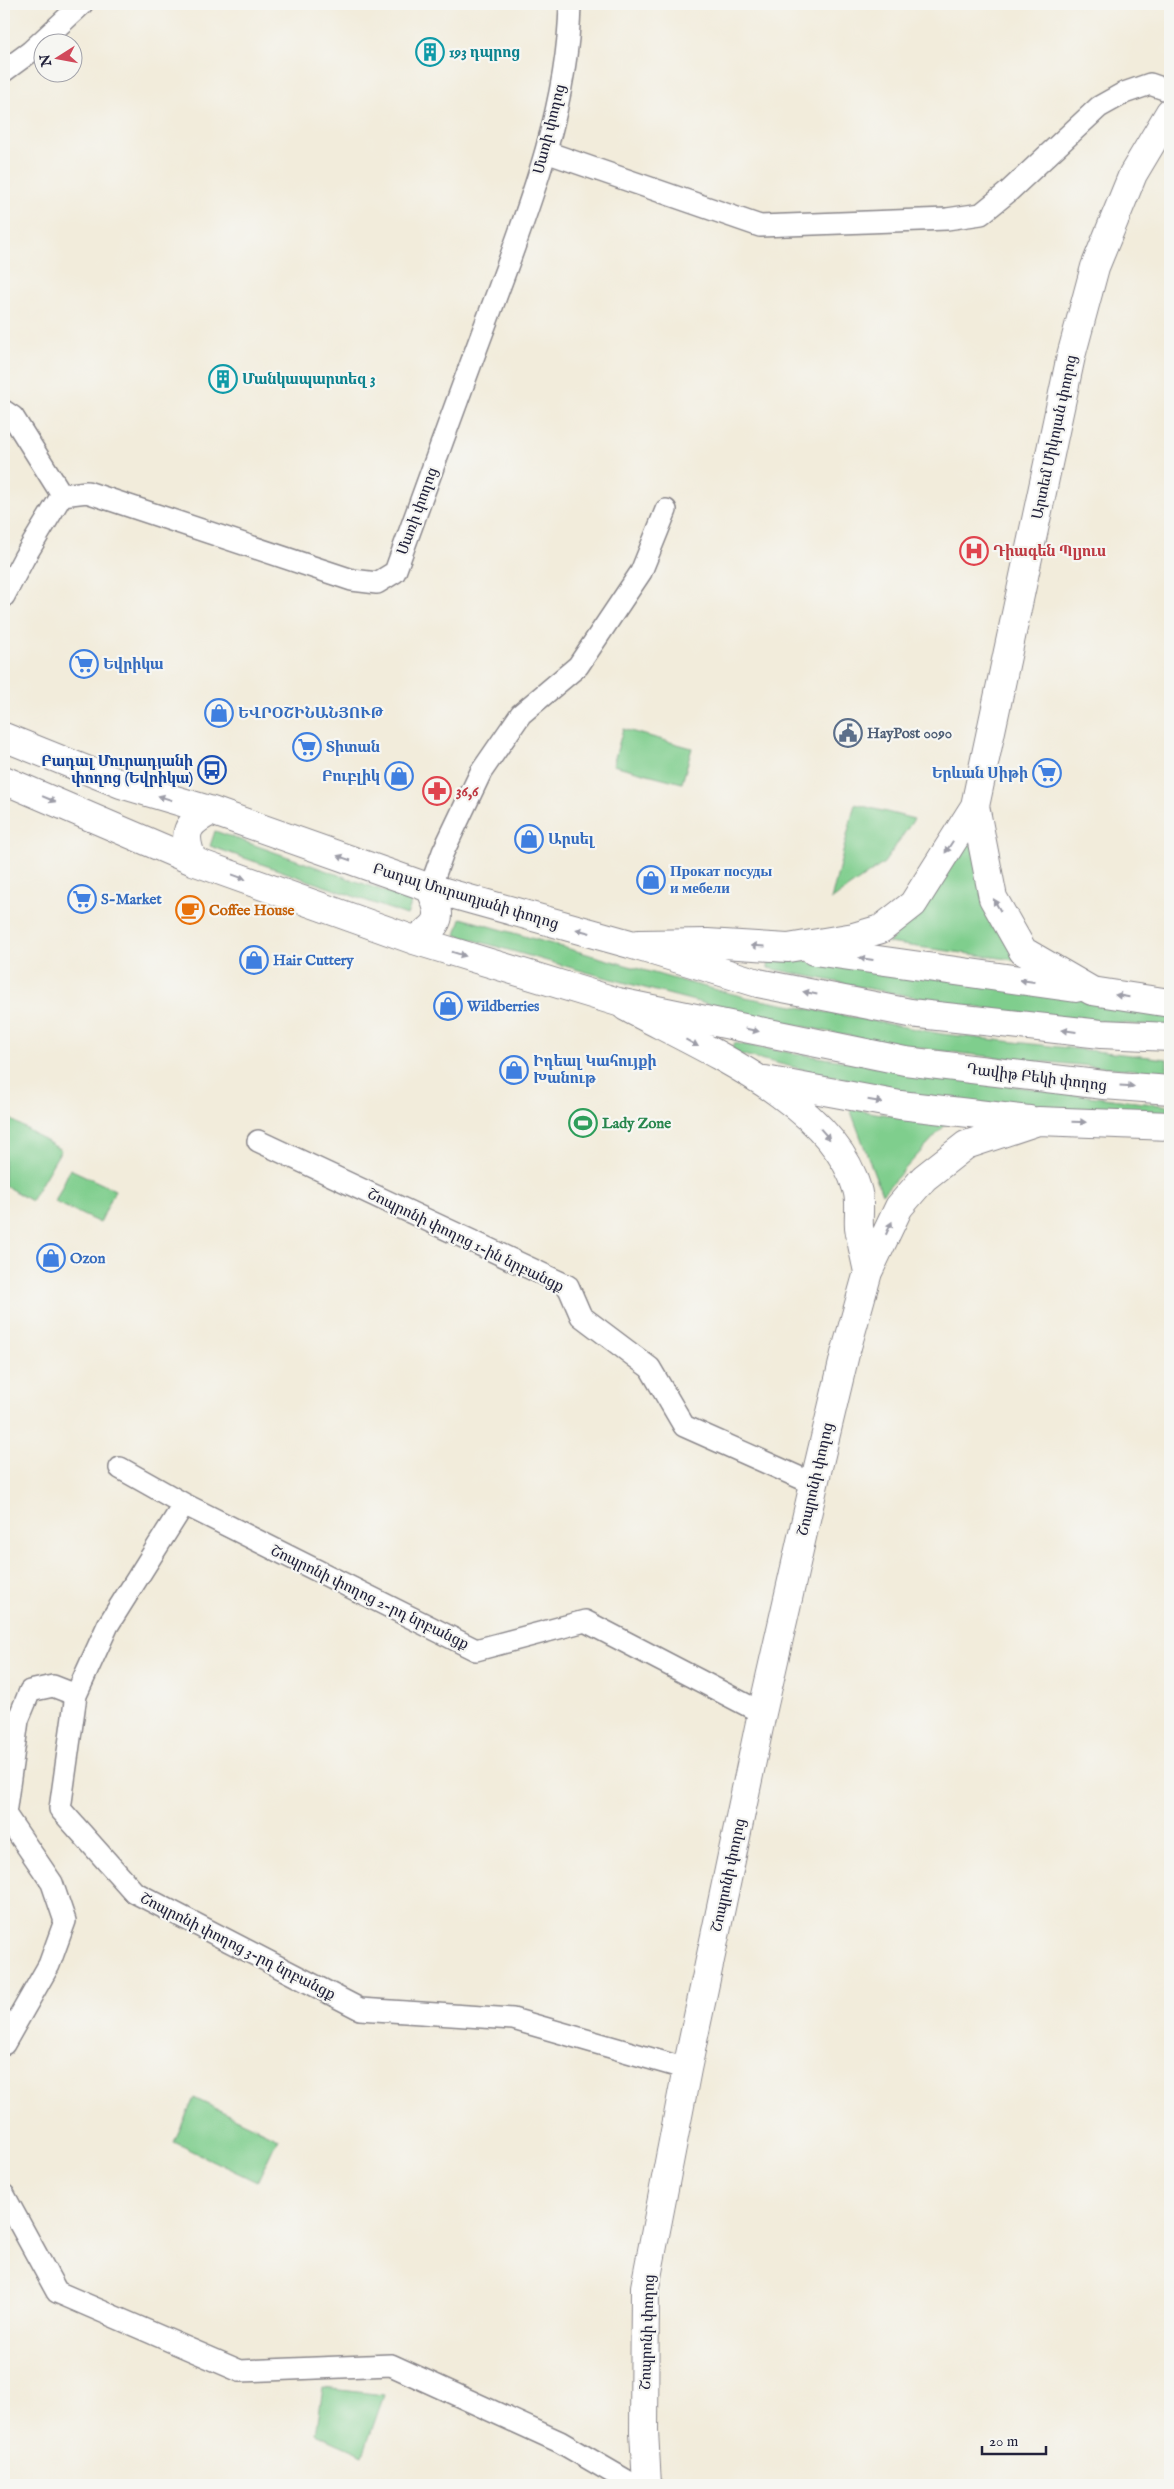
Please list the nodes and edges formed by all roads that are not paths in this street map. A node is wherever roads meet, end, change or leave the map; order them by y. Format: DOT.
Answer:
graph roads {
  1 [pos="82,4"];
  2 [pos="570,4"];
  3 [pos="4,71"];
  4 [pos="1170,91"];
  5 [pos="1170,112"];
  6 [pos="546,152"];
  7 [pos="4,410"];
  8 [pos="62,495"];
  9 [pos="666,510"];
  10 [pos="4,596"];
  11 [pos="4,737"];
  12 [pos="4,780"];
  13 [pos="975,806"];
  14 [pos="212,811"];
  15 [pos="193,861"];
  16 [pos="430,888"];
  17 [pos="414,940"];
  18 [pos="630,944"];
  19 [pos="788,948"];
  20 [pos="1092,991"];
  21 [pos="618,1002"];
  22 [pos="1170,1003"];
  23 [pos="1170,1036"];
  24 [pos="758,1079"];
  25 [pos="1170,1090"];
  26 [pos="1038,1121"];
  27 [pos="1170,1126"];
  28 [pos="258,1141"];
  29 [pos="868,1272"];
  30 [pos="120,1468"];
  31 [pos="814,1484"];
  32 [pos="184,1504"];
  33 [pos="76,1695"];
  34 [pos="762,1714"];
  35 [pos="4,2044"];
  36 [pos="687,2069"];
  37 [pos="4,2195"];
  38 [pos="634,2485"];
  39 [pos="648,2485"];
  1 -- 3 [label="street"];
  2 -- 6 [label="street, Մառի փողոց"];
  4 -- 6 [label="street"];
  5 -- 13 [label="main road, Արտեմ Միկոյան փողոց"];
  6 -- 8 [label="street, Մառի փողոց"];
  7 -- 8 [label="street"];
  8 -- 10 [label="street"];
  9 -- 16 [label="street"];
  14 -- 11 [label="main road, Բադալ Մուրադյանի փողոց, one-way"];
  12 -- 15 [label="main road, one-way"];
  13 -- 19 [label="main road, Արտեմ Միկոյան փողոց, one-way"];
  20 -- 13 [label="main road, Արտեմ Միկոյան փողոց, one-way"];
  14 -- 15 [label="main road"];
  16 -- 14 [label="main road, Բադալ Մուրադյանի փողոց, one-way"];
  15 -- 17 [label="main road, one-way"];
  16 -- 17 [label="main road"];
  18 -- 16 [label="main road, Բադալ Մուրադյանի փողոց, one-way"];
  17 -- 21 [label="main road, one-way"];
  19 -- 18 [label="main road, Արտեմ Միկոյան փողոց, one-way"];
  23 -- 18 [label="main road, Բադալ Մուրադյանի փողոց, one-way"];
  20 -- 19 [label="main road, one-way"];
  22 -- 20 [label="main road, Արտեմ Միկոյան փողոց, one-way"];
  21 -- 24 [label="main road, one-way"];
  21 -- 25 [label="main road, Դավիթ Բեկի փողոց, one-way"];
  24 -- 26 [label="main road, one-way"];
  24 -- 29 [label="main road, one-way"];
  26 -- 27 [label="main road, one-way"];
  29 -- 26 [label="main road, Շոպրոնի փողոց, one-way"];
  28 -- 31 [label="street, Շոպրոնի փողոց 1-ին նրբանցք"];
  29 -- 31 [label="main road, Շոպրոնի փողոց"];
  30 -- 32 [label="street, Շոպրոնի փողոց 2-րդ նրբանցք"];
  31 -- 34 [label="main road, Շոպրոնի փողոց"];
  32 -- 33 [label="street, Շոպրոնի փողոց 3-րդ նրբանցք"];
  32 -- 34 [label="street, Շոպրոնի փողոց 2-րդ նրբանցք"];
  33 -- 35 [label="street"];
  33 -- 36 [label="street, Շոպրոնի փողոց 3-րդ նրբանցք"];
  34 -- 36 [label="main road, Շոպրոնի փողոց"];
  36 -- 39 [label="main road, Շոպրոնի փողոց"];
  37 -- 38 [label="street"];
}
